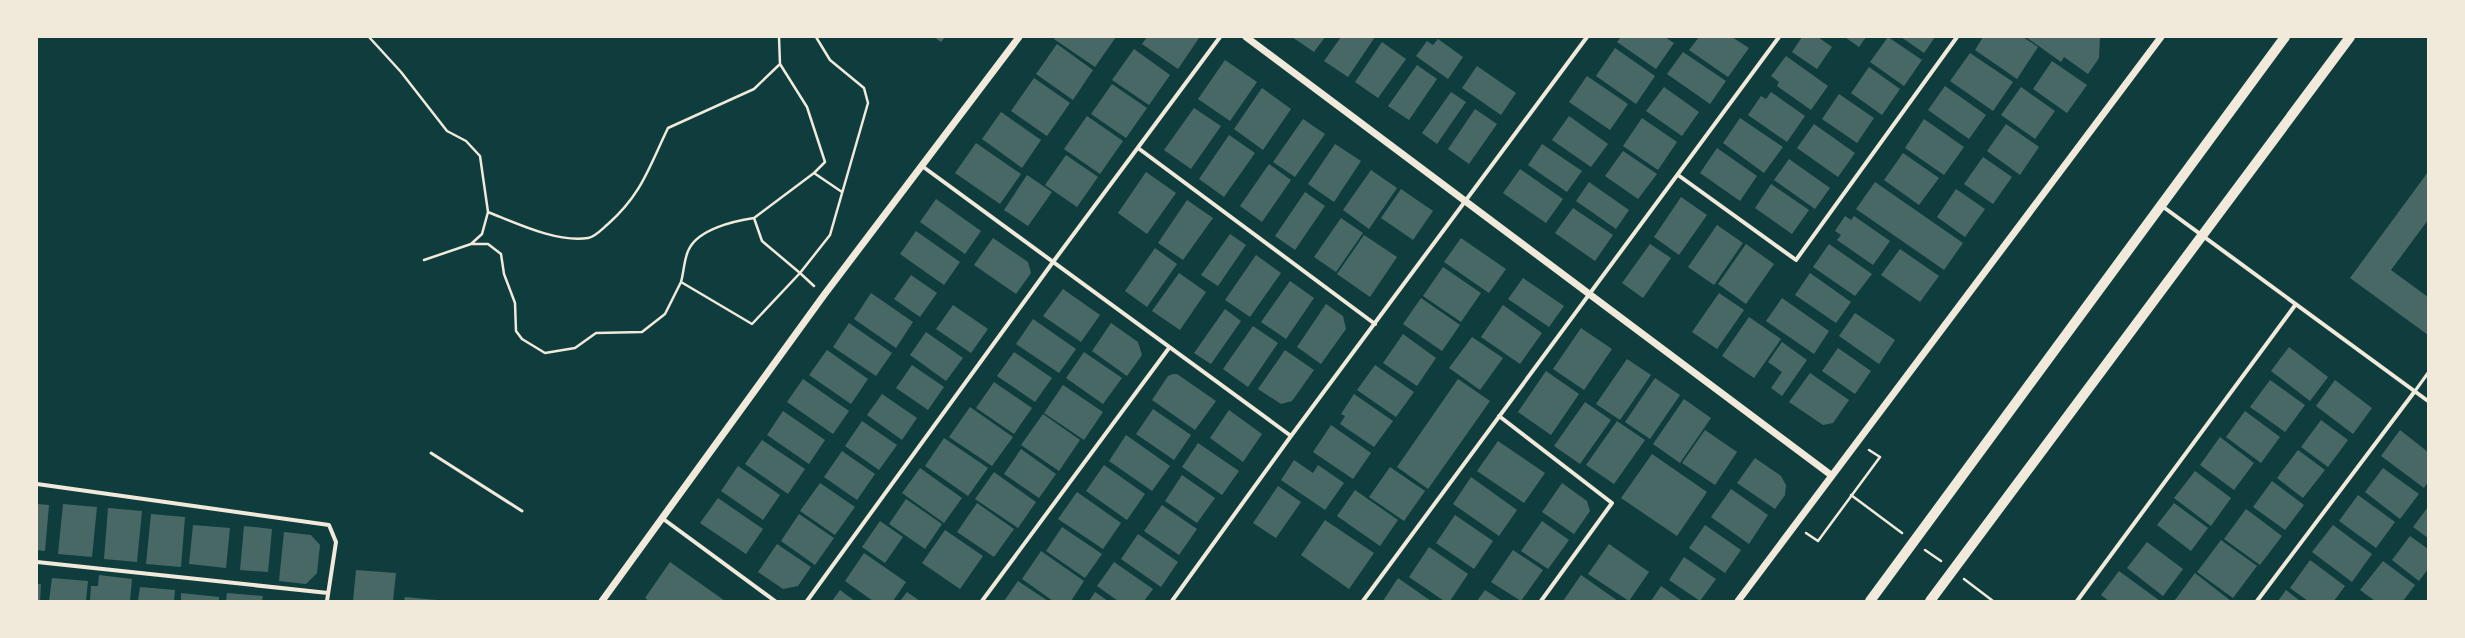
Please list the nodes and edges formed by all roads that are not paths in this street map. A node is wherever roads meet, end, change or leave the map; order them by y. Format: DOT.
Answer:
graph roads {
  1 [pos="1020,37"];
  2 [pos="1220,37"];
  3 [pos="1246,37"];
  4 [pos="1587,37"];
  5 [pos="1779,37"];
  6 [pos="1958,37"];
  7 [pos="2161,37"];
  8 [pos="2285,37"];
  9 [pos="2350,37"];
  10 [pos="1138,148"];
  11 [pos="922,166"];
  12 [pos="1678,175"];
  13 [pos="1465,201"];
  14 [pos="2160,205"];
  15 [pos="2203,236"];
  16 [pos="1053,262"];
  17 [pos="1590,293"];
  18 [pos="2296,304"];
  19 [pos="1375,324"];
  20 [pos="1169,348"];
  21 [pos="2428,373"];
  22 [pos="2415,391"];
  23 [pos="2428,401"];
  24 [pos="1499,416"];
  25 [pos="1291,436"];
  26 [pos="431,453"];
  27 [pos="1831,475"];
  28 [pos="37,484"];
  29 [pos="522,511"];
  30 [pos="662,517"];
  31 [pos="37,562"];
  32 [pos="328,593"];
  33 [pos="327,601"];
  34 [pos="602,601"];
  35 [pos="775,601"];
  36 [pos="807,601"];
  37 [pos="982,601"];
  38 [pos="1172,601"];
  39 [pos="1363,601"];
  40 [pos="1541,601"];
  41 [pos="1738,601"];
  42 [pos="1870,601"];
  43 [pos="1930,601"];
  44 [pos="2077,601"];
  45 [pos="2258,601"];
  1 -- 11 [label="street"];
  2 -- 10 [label="street"];
  3 -- 13 [label="street"];
  4 -- 13 [label="street"];
  5 -- 12 [label="street"];
  6 -- 12 [label="street"];
  7 -- 27 [label="street"];
  8 -- 14 [label="main road"];
  9 -- 15 [label="main road"];
  10 -- 16 [label="street"];
  10 -- 19 [label="street"];
  11 -- 16 [label="street"];
  11 -- 30 [label="street"];
  12 -- 17 [label="street"];
  13 -- 17 [label="street"];
  13 -- 19 [label="street"];
  14 -- 15 [label="street"];
  14 -- 42 [label="main road"];
  15 -- 18 [label="street"];
  15 -- 43 [label="main road"];
  16 -- 20 [label="street"];
  16 -- 36 [label="street"];
  17 -- 24 [label="street"];
  17 -- 27 [label="street"];
  18 -- 22 [label="street"];
  18 -- 44 [label="street"];
  19 -- 25 [label="street"];
  20 -- 25 [label="street"];
  20 -- 37 [label="street"];
  21 -- 22 [label="lane"];
  22 -- 23 [label="street"];
  22 -- 45 [label="street"];
  24 -- 39 [label="street"];
  24 -- 40 [label="street"];
  25 -- 38 [label="street"];
  26 -- 29 [label="lane"];
  27 -- 41 [label="street"];
  28 -- 32 [label="street"];
  30 -- 34 [label="street"];
  30 -- 35 [label="street"];
  31 -- 32 [label="street"];
  32 -- 33 [label="street"];
}
